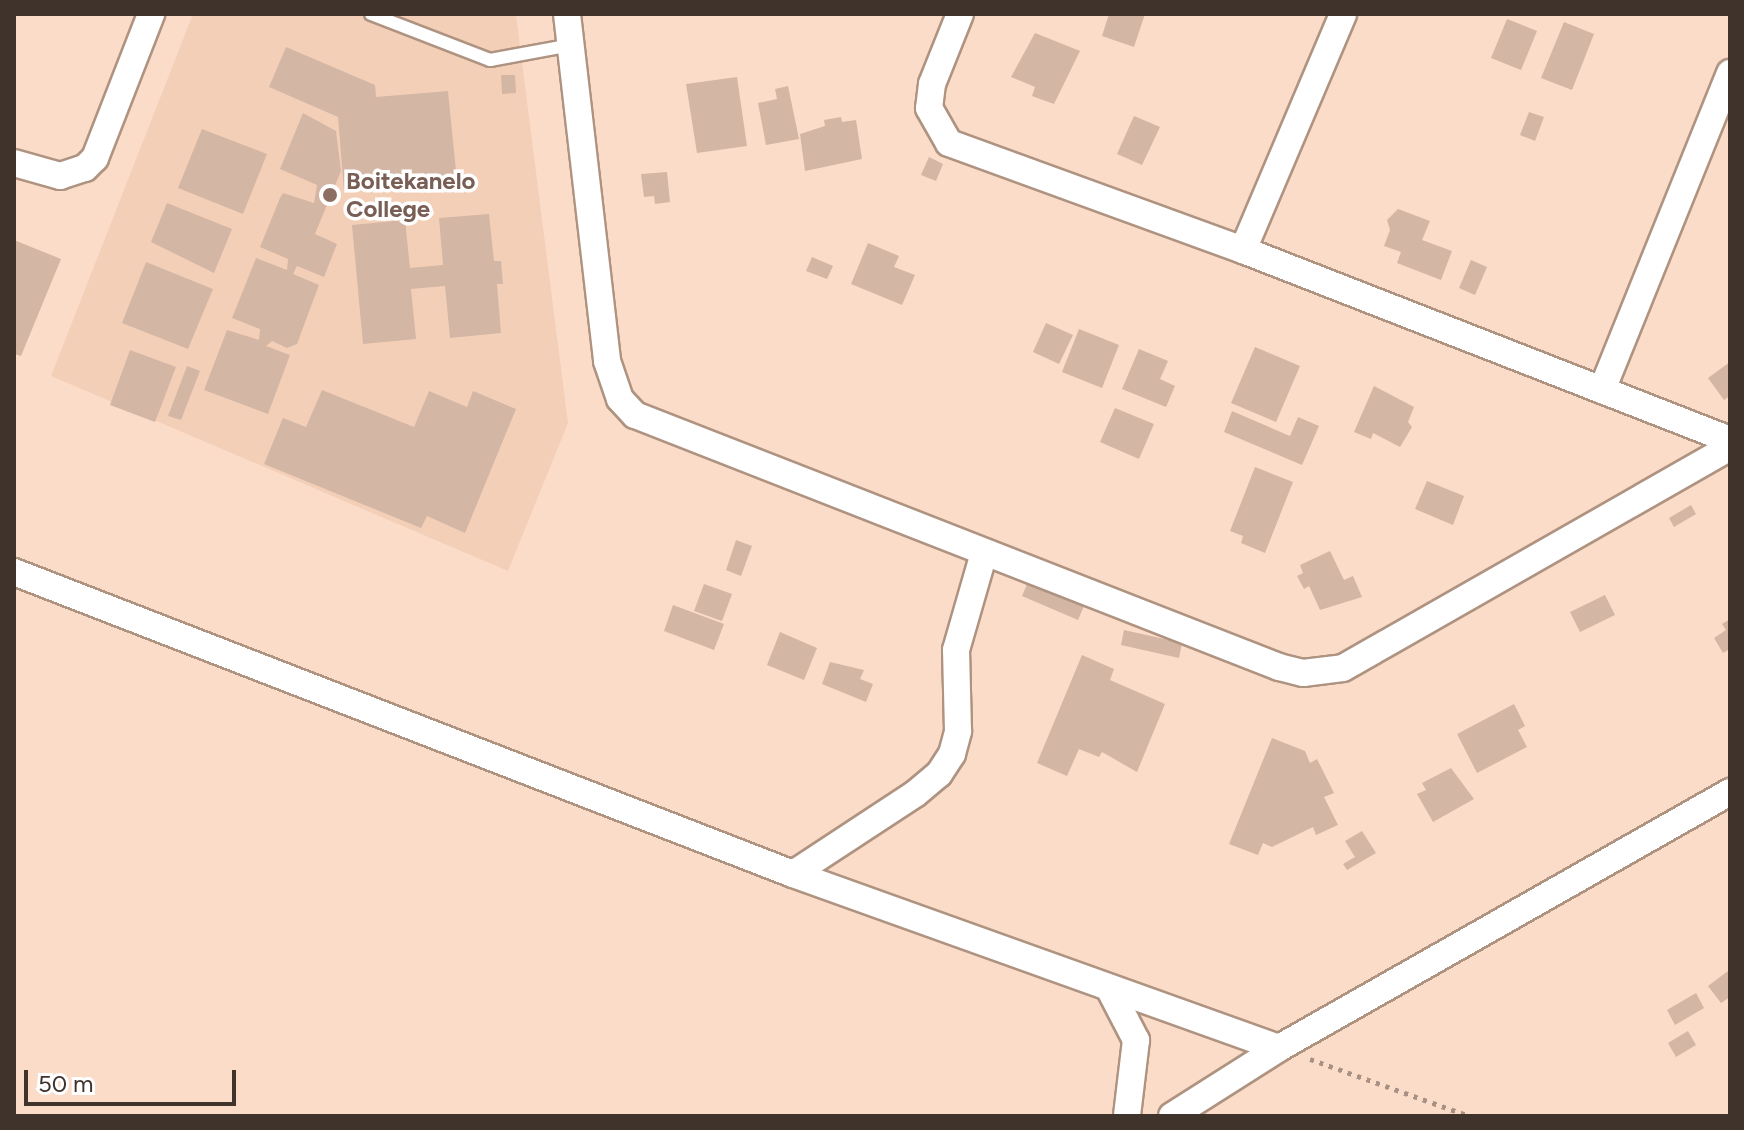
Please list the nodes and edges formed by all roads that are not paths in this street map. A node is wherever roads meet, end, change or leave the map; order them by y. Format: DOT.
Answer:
graph roads {
  1 [pos="151,14"];
  2 [pos="371,14"];
  3 [pos="567,14"];
  4 [pos="960,14"];
  5 [pos="1343,14"];
  6 [pos="571,45"];
  7 [pos="1730,73"];
  8 [pos="14,163"];
  9 [pos="1243,250"];
  10 [pos="1602,390"];
  11 [pos="1730,440"];
  12 [pos="1730,447"];
  13 [pos="984,553"];
  14 [pos="14,572"];
  15 [pos="1730,792"];
  16 [pos="793,874"];
  17 [pos="1109,988"];
  18 [pos="1279,1048"];
  19 [pos="1127,1116"];
  20 [pos="1172,1116"];
  1 -- 8 [label="street"];
  2 -- 6 [label="lane"];
  3 -- 6 [label="street"];
  4 -- 9 [label="street"];
  5 -- 9 [label="street"];
  6 -- 13 [label="street"];
  7 -- 10 [label="street"];
  9 -- 10 [label="street"];
  10 -- 11 [label="street"];
  12 -- 13 [label="street"];
  13 -- 16 [label="street"];
  14 -- 16 [label="street"];
  15 -- 18 [label="street"];
  16 -- 17 [label="street"];
  17 -- 18 [label="street"];
  17 -- 19 [label="street"];
  18 -- 20 [label="street"];
}
